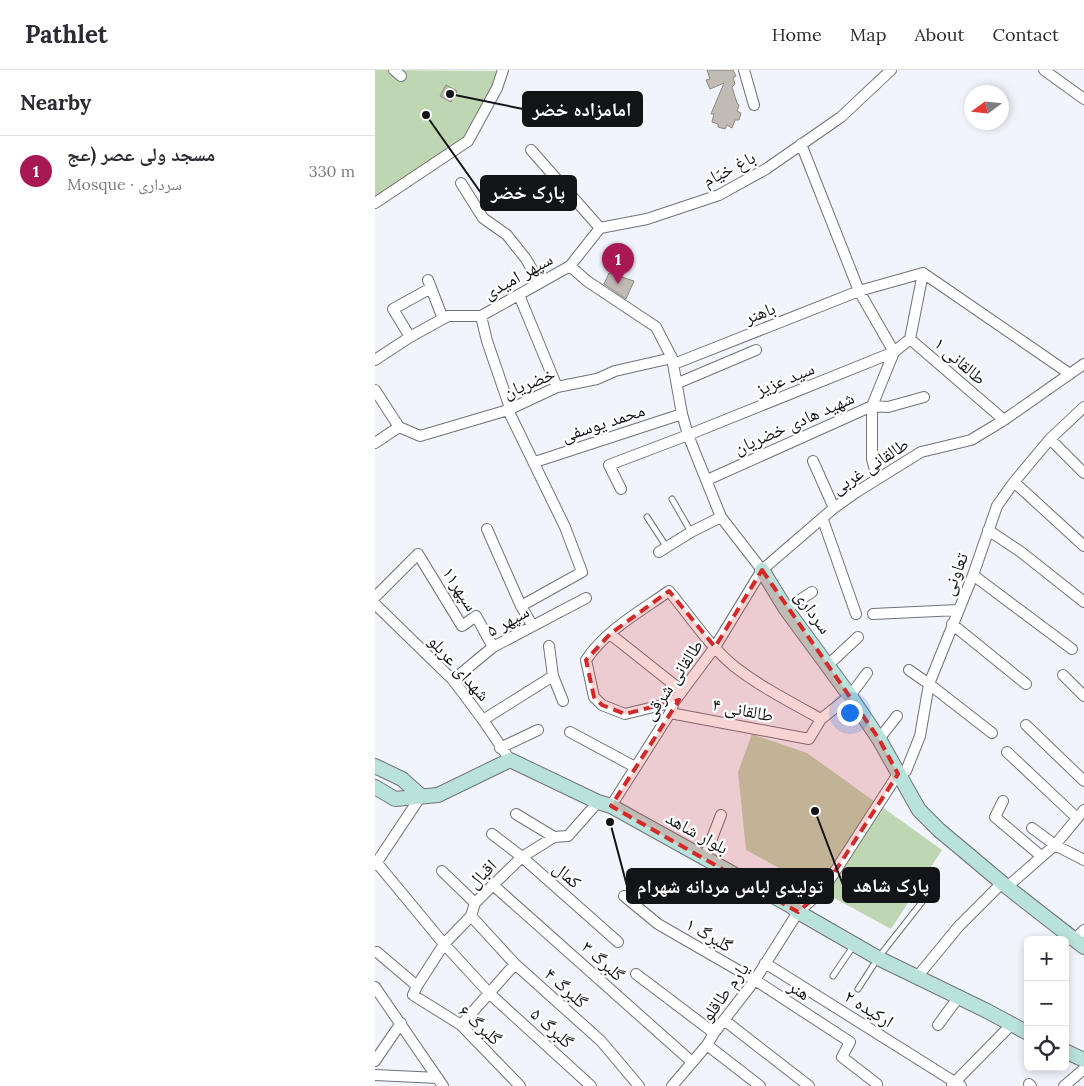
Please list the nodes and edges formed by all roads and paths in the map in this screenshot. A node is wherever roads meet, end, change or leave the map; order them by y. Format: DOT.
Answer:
graph roads {
  1 [pos="503,70"];
  2 [pos="745,70"];
  3 [pos="891,70"];
  4 [pos="1044,70"];
  5 [pos="1084,99"];
  6 [pos="753,105"];
  7 [pos="801,144"];
  8 [pos="531,150"];
  9 [pos="461,183"];
  10 [pos="375,203"];
  11 [pos="600,228"];
  12 [pos="570,266"];
  13 [pos="923,273"];
  14 [pos="540,283"];
  15 [pos="859,291"];
  16 [pos="519,295"];
  17 [pos="481,316"];
  18 [pos="443,319"];
  19 [pos="410,337"];
  20 [pos="910,339"];
  21 [pos="755,350"];
  22 [pos="894,352"];
  23 [pos="376,358"];
  24 [pos="673,361"];
  25 [pos="1084,364"];
  26 [pos="1070,374"];
  27 [pos="678,383"];
  28 [pos="557,387"];
  29 [pos="375,390"];
  30 [pos="924,398"];
  31 [pos="871,406"];
  32 [pos="1084,407"];
  33 [pos="508,410"];
  34 [pos="682,414"];
  35 [pos="1004,420"];
  36 [pos="399,427"];
  37 [pos="688,435"];
  38 [pos="1050,438"];
  39 [pos="375,443"];
  40 [pos="813,461"];
  41 [pos="535,462"];
  42 [pos="1084,473"];
  43 [pos="877,478"];
  44 [pos="707,480"];
  45 [pos="1014,482"];
  46 [pos="621,489"];
  47 [pos="672,499"];
  48 [pos="834,508"];
  49 [pos="721,517"];
  50 [pos="647,518"];
  51 [pos="823,520"];
  52 [pos="487,529"];
  53 [pos="988,530"];
  54 [pos="691,532"];
  55 [pos="1084,546"];
  56 [pos="663,549"];
  57 [pos="762,570"];
  58 [pos="973,575"];
  59 [pos="812,592"];
  60 [pos="375,597"];
  61 [pos="586,598"];
  62 [pos="1084,602"];
  63 [pos="375,604"];
  64 [pos="521,606"];
  65 [pos="786,608"];
  66 [pos="958,610"];
  67 [pos="855,614"];
  68 [pos="873,614"];
  69 [pos="952,624"];
  70 [pos="531,625"];
  71 [pos="610,634"];
  72 [pos="858,637"];
  73 [pos="493,646"];
  74 [pos="549,646"];
  75 [pos="715,647"];
  76 [pos="1071,649"];
  77 [pos="828,665"];
  78 [pos="909,670"];
  79 [pos="867,673"];
  80 [pos="553,676"];
  81 [pos="1063,676"];
  82 [pos="453,680"];
  83 [pos="929,684"];
  84 [pos="1026,684"];
  85 [pos="682,691"];
  86 [pos="850,696"];
  87 [pos="1084,696"];
  88 [pos="563,701"];
  89 [pos="674,702"];
  90 [pos="670,713"];
  91 [pos="897,716"];
  92 [pos="821,719"];
  93 [pos="483,720"];
  94 [pos="1026,725"];
  95 [pos="538,730"];
  96 [pos="570,732"];
  97 [pos="992,733"];
  98 [pos="879,739"];
  99 [pos="500,748"];
  100 [pos="1007,752"];
  101 [pos="510,760"];
  102 [pos="375,766"];
  103 [pos="635,767"];
  104 [pos="898,774"];
  105 [pos="1084,781"];
  106 [pos="375,787"];
  107 [pos="421,796"];
  108 [pos="1003,801"];
  109 [pos="605,804"];
  110 [pos="1084,810"];
  111 [pos="516,814"];
  112 [pos="721,815"];
  113 [pos="1077,818"];
  114 [pos="1032,828"];
  115 [pos="492,834"];
  116 [pos="554,837"];
  117 [pos="1055,845"];
  118 [pos="1041,856"];
  119 [pos="522,857"];
  120 [pos="704,859"];
  121 [pos="1084,860"];
  122 [pos="376,864"];
  123 [pos="442,871"];
  124 [pos="493,884"];
  125 [pos="1004,885"];
  126 [pos="624,896"];
  127 [pos="922,902"];
  128 [pos="475,903"];
  129 [pos="798,912"];
  130 [pos="471,916"];
  131 [pos="1081,939"];
  132 [pos="618,942"];
  133 [pos="445,944"];
  134 [pos="854,945"];
  135 [pos="377,952"];
  136 [pos="878,958"];
  137 [pos="765,963"];
  138 [pos="515,964"];
  139 [pos="636,974"];
  140 [pos="833,976"];
  141 [pos="917,977"];
  142 [pos="755,980"];
  143 [pos="375,986"];
  144 [pos="858,989"];
  145 [pos="415,991"];
  146 [pos="490,994"];
  147 [pos="958,998"];
  148 [pos="724,1020"];
  149 [pos="401,1023"];
  150 [pos="461,1025"];
  151 [pos="938,1025"];
  152 [pos="1011,1025"];
  153 [pos="1024,1031"];
  154 [pos="714,1033"];
  155 [pos="707,1045"];
  156 [pos="1069,1053"];
  157 [pos="1084,1060"];
  158 [pos="375,1061"];
  159 [pos="691,1062"];
  160 [pos="1084,1069"];
  161 [pos="375,1075"];
  162 [pos="438,1083"];
  163 [pos="679,1084"];
  164 [pos="877,1084"];
  165 [pos="956,1085"];
  166 [pos="520,1086"];
  167 [pos="591,1086"];
  168 [pos="639,1086"];
  169 [pos="760,1086"];
  170 [pos="809,1086"];
  171 [pos="1064,1086"];
  1 -- 10 [label="street"];
  2 -- 6 [label="street"];
  3 -- 7 [label="street, باغ خیّام"];
  4 -- 5 [label="street"];
  7 -- 11 [label="street, باغ خیّام"];
  7 -- 15 [label="street"];
  8 -- 11 [label="street"];
  9 -- 14 [label="street"];
  11 -- 12 [label="street"];
  12 -- 14 [label="street, سپهر امیدی"];
  12 -- 24 [label="street, سرداری"];
  13 -- 15 [label="street, باهنر"];
  13 -- 20 [label="street"];
  13 -- 26 [label="street"];
  14 -- 16 [label="street, سپهر امیدی"];
  15 -- 22 [label="street"];
  15 -- 24 [label="street, باهنر"];
  16 -- 17 [label="street, سپهر امیدی"];
  16 -- 28 [label="street"];
  17 -- 18 [label="street, سپهر امیدی"];
  17 -- 33 [label="street"];
  18 -- 19 [label="street, سپهر امیدی"];
  18 -- 19 [label="street"];
  19 -- 23 [label="street, سپهر امیدی"];
  20 -- 22 [label="street, طالقانی ۱"];
  20 -- 35 [label="street, طالقانی ۱"];
  21 -- 27 [label="street"];
  22 -- 31 [label="street"];
  22 -- 37 [label="street, سید عزیز"];
  24 -- 27 [label="street, سرداری"];
  24 -- 28 [label="street, خضریان"];
  25 -- 26 [label="street, طالقانی غربی"];
  26 -- 35 [label="street, طالقانی غربی"];
  27 -- 34 [label="street, سرداری"];
  28 -- 33 [label="street, خضریان"];
  29 -- 36 [label="street"];
  30 -- 31 [label="street, شهید هادی خضریان"];
  31 -- 43 [label="street"];
  31 -- 44 [label="street, شهید هادی خضریان"];
  32 -- 38 [label="street, تعاونی"];
  33 -- 36 [label="street, خضریان"];
  33 -- 41 [label="street"];
  34 -- 37 [label="street, سرداری"];
  34 -- 41 [label="street, محمد یوسفی"];
  35 -- 43 [label="street, طالقانی غربی"];
  36 -- 39 [label="street"];
  37 -- 44 [label="street, سرداری"];
  37 -- 46 [label="street, سید عزیز"];
  38 -- 42 [label="street"];
  38 -- 45 [label="street, تعاونی"];
  40 -- 48 [label="street"];
  41 -- 64 [label="street"];
  43 -- 48 [label="street, طالقانی غربی"];
  44 -- 49 [label="street, سرداری"];
  45 -- 53 [label="street, تعاونی"];
  45 -- 55 [label="street"];
  47 -- 54 [label="lane"];
  48 -- 51 [label="street, طالقانی غربی"];
  49 -- 54 [label="street"];
  49 -- 57 [label="street, سرداری"];
  50 -- 56 [label="lane"];
  51 -- 57 [label="street, طالقانی غربی"];
  51 -- 67 [label="street"];
  52 -- 64 [label="street"];
  53 -- 58 [label="street, تعاونی"];
  53 -- 62 [label="street"];
  54 -- 56 [label="street"];
  57 -- 65 [label="main road, سرداری"];
  57 -- 75 [label="street, طالقانی شرقی"];
  58 -- 66 [label="street, تعاونی"];
  58 -- 76 [label="street"];
  59 -- 65 [label="street"];
  60 -- 73 [label="street, سپهر۱۱"];
  61 -- 70 [label="street, سپهر ۵"];
  63 -- 82 [label="street, شهدای عربلو"];
  64 -- 70 [label="street"];
  65 -- 77 [label="main road, سرداری"];
  66 -- 68 [label="street"];
  66 -- 69 [label="street, تعاونی"];
  69 -- 83 [label="street, تعاونی"];
  69 -- 84 [label="street"];
  70 -- 73 [label="street, سپهر ۵"];
  71 -- 75 [label="street"];
  71 -- 85 [label="street"];
  71 -- 89 [label="street"];
  72 -- 77 [label="street"];
  73 -- 82 [label="street, سپهر ۵"];
  74 -- 80 [label="street"];
  75 -- 85 [label="street, طالقانی شرقی"];
  75 -- 92 [label="street"];
  77 -- 86 [label="main road, سرداری"];
  78 -- 83 [label="street"];
  79 -- 86 [label="street"];
  80 -- 88 [label="street"];
  80 -- 93 [label="street"];
  81 -- 87 [label="street"];
  82 -- 93 [label="street, شهدای عربلو"];
  83 -- 97 [label="street"];
  83 -- 104 [label="street, تعاونی"];
  85 -- 89 [label="street, طالقانی شرقی"];
  86 -- 92 [label="street"];
  86 -- 98 [label="main road, سرداری"];
  89 -- 90 [label="street, طالقانی شرقی"];
  90 -- 92 [label="street, طالقانی ۴"];
  90 -- 103 [label="street, طالقانی شرقی"];
  91 -- 98 [label="street"];
  93 -- 99 [label="street, شهدای عربلو"];
  94 -- 105 [label="street"];
  95 -- 99 [label="street"];
  96 -- 103 [label="street"];
  98 -- 104 [label="main road, سرداری"];
  99 -- 101 [label="street, شهدای عربلو"];
  100 -- 113 [label="street"];
  101 -- 107 [label="main road"];
  101 -- 109 [label="main road, بلوار شاهد"];
  102 -- 107 [label="main road"];
  103 -- 109 [label="street, طالقانی شرقی"];
  104 -- 125 [label="main road, سرداری"];
  104 -- 129 [label="street, یارم طاقلو"];
  106 -- 107 [label="main road"];
  107 -- 122 [label="street"];
  108 -- 118 [label="street"];
  109 -- 116 [label="street, اقبال"];
  109 -- 120 [label="main road, بلوار شاهد"];
  110 -- 113 [label="street"];
  111 -- 116 [label="street"];
  112 -- 120 [label="street"];
  113 -- 117 [label="street"];
  114 -- 117 [label="street"];
  115 -- 119 [label="street, کمال"];
  116 -- 119 [label="street, اقبال"];
  117 -- 118 [label="street"];
  117 -- 121 [label="street"];
  118 -- 125 [label="street"];
  119 -- 124 [label="street, اقبال"];
  119 -- 132 [label="street, کمال"];
  120 -- 129 [label="main road, بلوار شاهد"];
  122 -- 133 [label="street, گلبرگ ۵"];
  123 -- 128 [label="street"];
  124 -- 128 [label="street, اقبال"];
  124 -- 159 [label="street, گلبرگ ۳"];
  125 -- 131 [label="main road, سرداری"];
  125 -- 141 [label="street"];
  126 -- 142 [label="street, گلبرگ ۱"];
  127 -- 136 [label="lane"];
  128 -- 130 [label="street, اقبال"];
  129 -- 134 [label="main road, بلوار شاهد"];
  129 -- 137 [label="street, یارم طاقلو"];
  130 -- 133 [label="street, اقبال"];
  130 -- 138 [label="street, گلبرگ ۴"];
  133 -- 145 [label="street, اقبال"];
  133 -- 146 [label="street, گلبرگ ۵"];
  134 -- 136 [label="main road, بلوار شاهد"];
  134 -- 140 [label="lane"];
  135 -- 145 [label="street, گلبرگ ۶"];
  136 -- 141 [label="main road, بلوار شاهد"];
  136 -- 144 [label="lane"];
  137 -- 142 [label="street, یارم طاقلو"];
  137 -- 165 [label="street, ارکیده ۲"];
  138 -- 146 [label="street"];
  138 -- 168 [label="street, گلبرگ ۴"];
  139 -- 154 [label="street"];
  141 -- 147 [label="main road, بلوار شاهد"];
  142 -- 148 [label="street, یارم طاقلو"];
  142 -- 164 [label="street, هنر"];
  143 -- 149 [label="street"];
  145 -- 150 [label="street, گلبرگ ۶"];
  146 -- 150 [label="street"];
  146 -- 167 [label="street, گلبرگ ۵"];
  147 -- 151 [label="street"];
  147 -- 152 [label="main road, بلوار شاهد"];
  148 -- 154 [label="street, یارم طاقلو"];
  148 -- 170 [label="street"];
  149 -- 158 [label="street"];
  149 -- 162 [label="street"];
  150 -- 166 [label="street, گلبرگ ۶"];
  152 -- 153 [label="main road, بلوار شاهد"];
  152 -- 165 [label="street"];
  154 -- 155 [label="street, یارم طاقلو"];
  155 -- 159 [label="street, یارم طاقلو"];
  155 -- 169 [label="street"];
  156 -- 157 [label="main road"];
  159 -- 163 [label="street, یارم طاقلو"];
  160 -- 171 [label="street"];
  161 -- 162 [label="street"];
}
